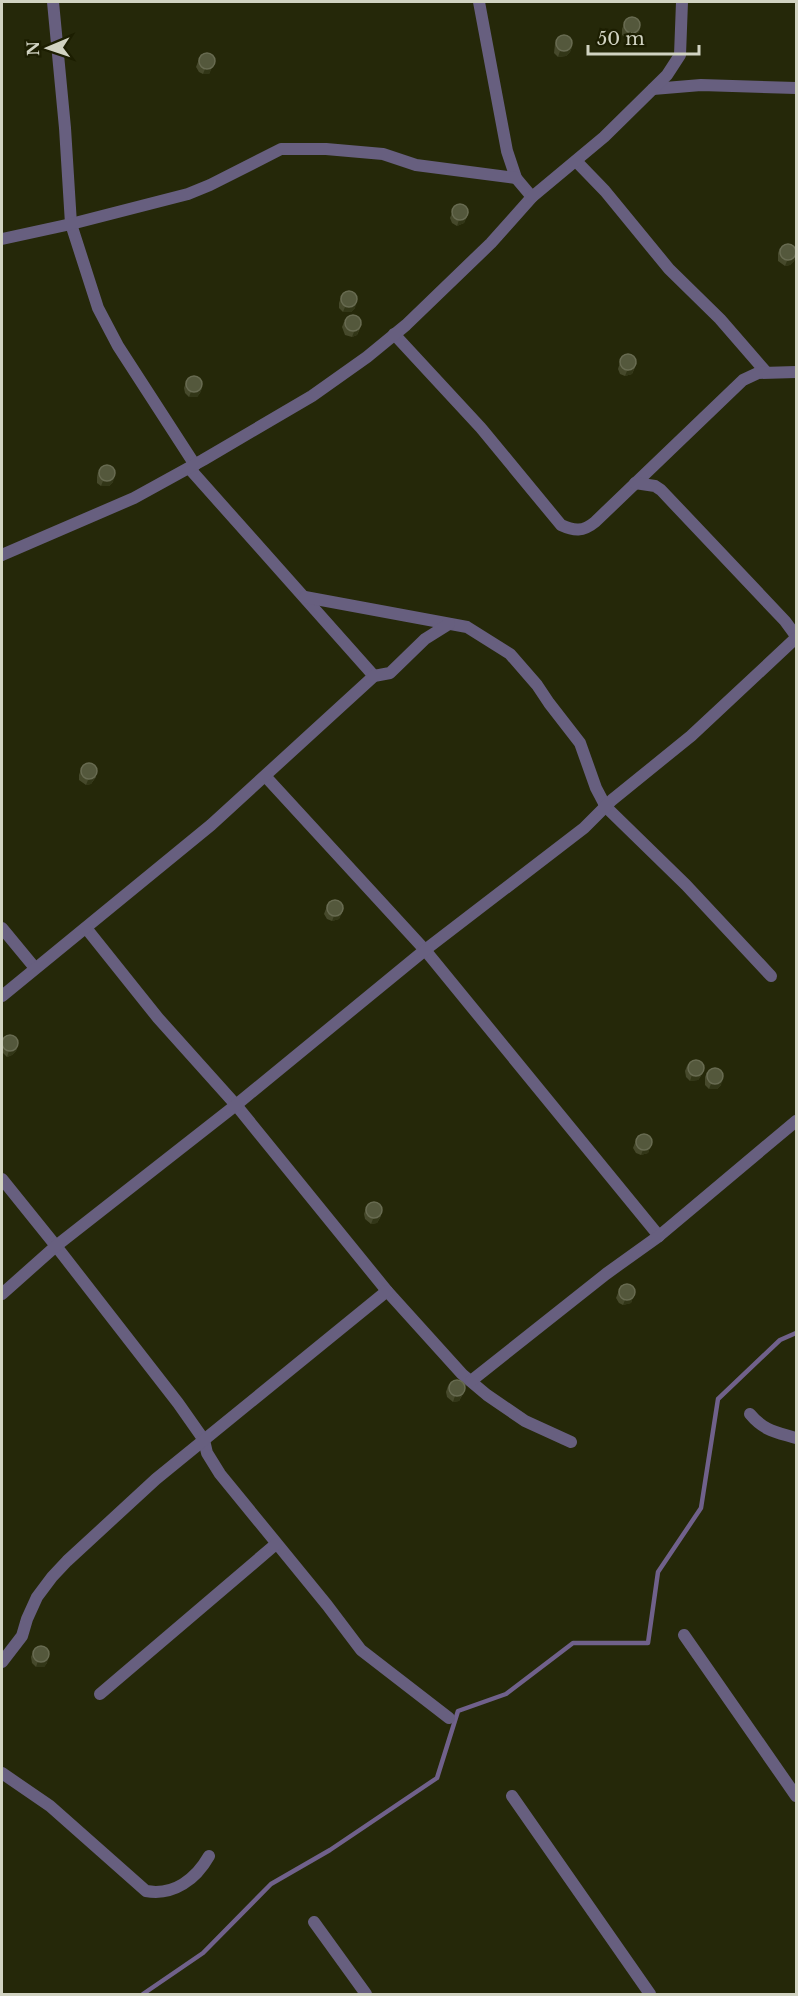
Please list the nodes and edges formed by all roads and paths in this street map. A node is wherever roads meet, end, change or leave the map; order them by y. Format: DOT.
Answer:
graph roads {
  1 [pos="53,2"];
  2 [pos="479,2"];
  3 [pos="682,2"];
  4 [pos="796,88"];
  5 [pos="653,89"];
  6 [pos="576,161"];
  7 [pos="516,178"];
  8 [pos="532,197"];
  9 [pos="71,224"];
  10 [pos="2,239"];
  11 [pos="394,334"];
  12 [pos="766,372"];
  13 [pos="796,372"];
  14 [pos="192,466"];
  15 [pos="635,483"];
  16 [pos="2,555"];
  17 [pos="305,597"];
  18 [pos="448,624"];
  19 [pos="796,637"];
  20 [pos="374,676"];
  21 [pos="266,777"];
  22 [pos="606,807"];
  23 [pos="2,928"];
  24 [pos="86,928"];
  25 [pos="425,950"];
  26 [pos="35,968"];
  27 [pos="771,976"];
  28 [pos="2,996"];
  29 [pos="236,1105"];
  30 [pos="796,1122"];
  31 [pos="2,1179"];
  32 [pos="659,1236"];
  33 [pos="56,1246"];
  34 [pos="387,1291"];
  35 [pos="2,1294"];
  36 [pos="471,1382"];
  37 [pos="750,1414"];
  38 [pos="796,1438"];
  39 [pos="204,1440"];
  40 [pos="571,1442"];
  41 [pos="276,1544"];
  42 [pos="684,1635"];
  43 [pos="2,1662"];
  44 [pos="100,1694"];
  45 [pos="449,1718"];
  46 [pos="2,1773"];
  47 [pos="512,1796"];
  48 [pos="796,1796"];
  49 [pos="209,1856"];
  50 [pos="314,1922"];
  51 [pos="366,1995"];
  52 [pos="650,1995"];
  1 -- 9 [label="street"];
  2 -- 7 [label="street"];
  3 -- 5 [label="street"];
  4 -- 5 [label="street"];
  5 -- 6 [label="street"];
  6 -- 8 [label="street"];
  6 -- 12 [label="street"];
  7 -- 8 [label="street"];
  7 -- 9 [label="street"];
  8 -- 11 [label="street"];
  9 -- 10 [label="street"];
  9 -- 14 [label="street"];
  11 -- 14 [label="street"];
  11 -- 15 [label="street"];
  12 -- 13 [label="street"];
  12 -- 15 [label="street"];
  14 -- 16 [label="street"];
  14 -- 17 [label="street"];
  15 -- 19 [label="street"];
  17 -- 18 [label="street"];
  17 -- 20 [label="street"];
  18 -- 20 [label="street"];
  18 -- 22 [label="street"];
  19 -- 22 [label="street"];
  20 -- 21 [label="street"];
  21 -- 24 [label="street"];
  21 -- 25 [label="street"];
  22 -- 25 [label="street"];
  22 -- 27 [label="street"];
  23 -- 26 [label="street"];
  24 -- 26 [label="street"];
  24 -- 29 [label="street"];
  25 -- 29 [label="street"];
  25 -- 32 [label="street"];
  26 -- 28 [label="street"];
  29 -- 33 [label="street"];
  29 -- 34 [label="street"];
  30 -- 32 [label="street"];
  31 -- 33 [label="street"];
  32 -- 36 [label="street"];
  33 -- 35 [label="street"];
  33 -- 39 [label="street"];
  34 -- 36 [label="street"];
  34 -- 39 [label="street"];
  36 -- 40 [label="street"];
  37 -- 38 [label="street"];
  39 -- 41 [label="street"];
  39 -- 43 [label="street"];
  41 -- 44 [label="street"];
  41 -- 45 [label="street"];
  42 -- 48 [label="street"];
  46 -- 49 [label="street"];
  47 -- 52 [label="street"];
  50 -- 51 [label="street"];
}
